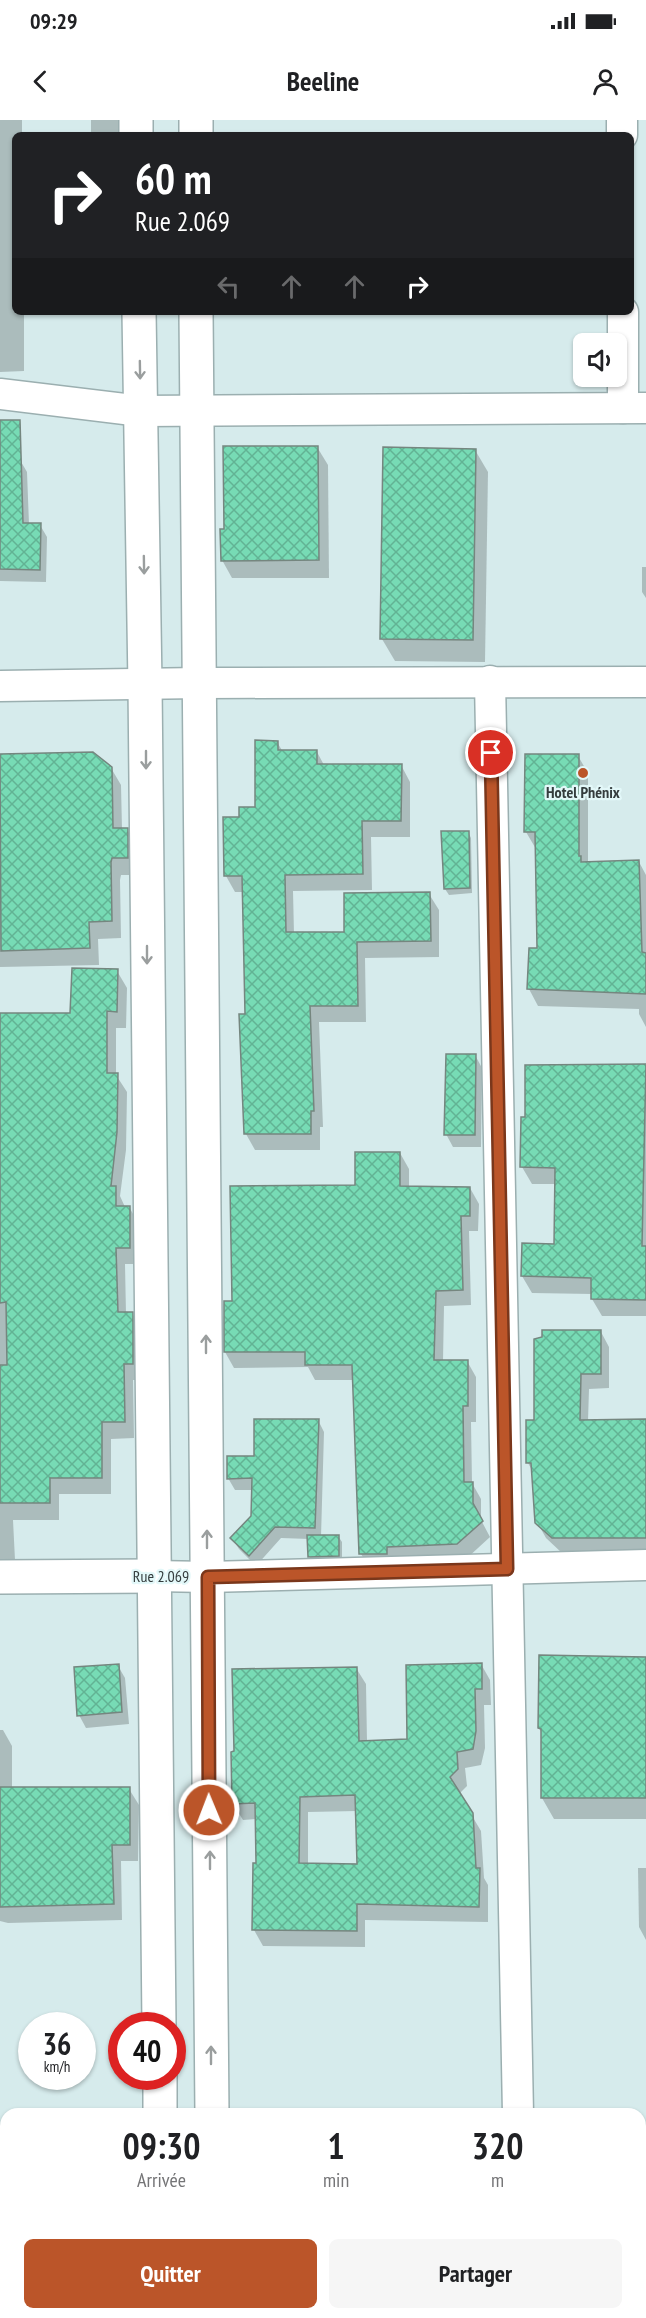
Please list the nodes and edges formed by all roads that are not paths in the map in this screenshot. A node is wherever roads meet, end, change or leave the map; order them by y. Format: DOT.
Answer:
graph roads {
  1 [pos="139,315"];
  2 [pos="196,315"];
  3 [pos="623,315"];
  4 [pos="0,394"];
  5 [pos="635,408"];
  6 [pos="141,411"];
  7 [pos="196,412"];
  8 [pos="490,681"];
  9 [pos="646,682"];
  10 [pos="200,683"];
  11 [pos="145,685"];
  12 [pos="0,686"];
  13 [pos="646,1565"];
  14 [pos="507,1569"];
  15 [pos="154,1576"];
  16 [pos="0,1577"];
  17 [pos="208,1577"];
  18 [pos="159,2012"];
  19 [pos="160,2090"];
  20 [pos="160,2108"];
  21 [pos="212,2108"];
  22 [pos="518,2108"];
  1 -- 6 [label="street, one-way"];
  2 -- 7 [label="street"];
  3 -- 5 [label="street"];
  4 -- 6 [label="street"];
  5 -- 7 [label="street"];
  6 -- 7 [label="street"];
  6 -- 11 [label="street, one-way"];
  7 -- 10 [label="street"];
  8 -- 9 [label="street"];
  8 -- 10 [label="street"];
  8 -- 14 [label="street"];
  10 -- 11 [label="street"];
  17 -- 10 [label="street, one-way"];
  11 -- 12 [label="street"];
  11 -- 15 [label="street, one-way"];
  13 -- 14 [label="street, Rue 2.069"];
  14 -- 17 [label="street, Rue 2.069"];
  14 -- 22 [label="street"];
  15 -- 16 [label="street, Rue 2.069"];
  15 -- 17 [label="street, Rue 2.069"];
  15 -- 18 [label="street"];
  21 -- 17 [label="street, one-way"];
  19 -- 20 [label="street"];
}
